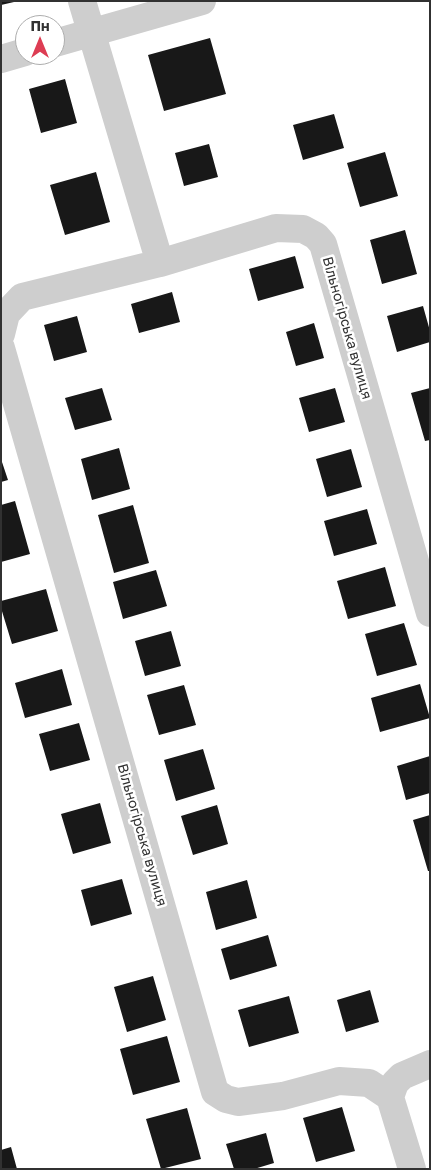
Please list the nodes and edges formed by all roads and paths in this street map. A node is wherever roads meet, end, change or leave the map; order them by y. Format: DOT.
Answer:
graph roads {
  1 [pos="82,1"];
  2 [pos="202,1"];
  3 [pos="91,32"];
  4 [pos="65,40"];
  5 [pos="15,55"];
  6 [pos="1,59"];
  7 [pos="160,262"];
  8 [pos="1,334"];
  9 [pos="1,348"];
  10 [pos="430,613"];
  11 [pos="430,1064"];
  12 [pos="390,1097"];
  13 [pos="412,1169"];
  1 -- 3 [label="street"];
  2 -- 3 [label="street"];
  3 -- 4 [label="street"];
  3 -- 7 [label="street"];
  5 -- 6 [label="street"];
  7 -- 8 [label="street, Вільногірська вулиця"];
  7 -- 10 [label="street, Вільногірська вулиця"];
  9 -- 12 [label="street, Вільногірська вулиця"];
  11 -- 12 [label="street"];
  12 -- 13 [label="street"];
}
